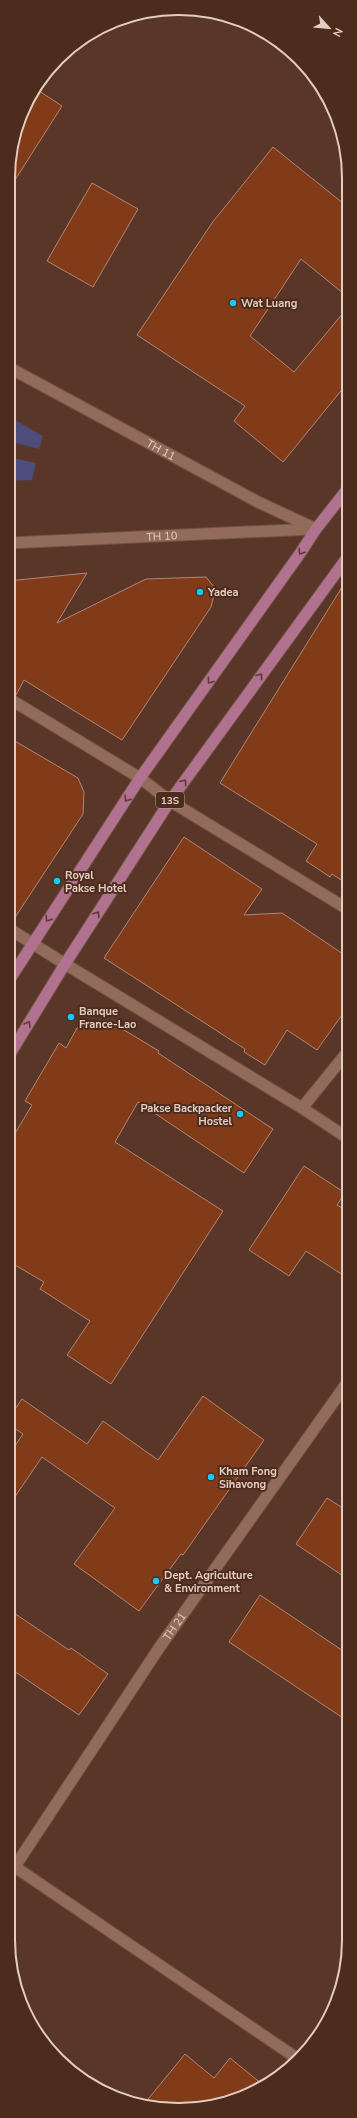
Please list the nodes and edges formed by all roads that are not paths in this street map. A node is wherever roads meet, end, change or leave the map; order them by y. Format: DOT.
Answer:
graph roads {
  1 [pos="15,371"];
  2 [pos="342,496"];
  3 [pos="316,529"];
  4 [pos="15,543"];
  5 [pos="342,564"];
  6 [pos="15,702"];
  7 [pos="140,778"];
  8 [pos="170,801"];
  9 [pos="342,906"];
  10 [pos="15,932"];
  11 [pos="33,942"];
  12 [pos="65,964"];
  13 [pos="15,971"];
  14 [pos="15,1046"];
  15 [pos="342,1059"];
  16 [pos="302,1108"];
  17 [pos="342,1134"];
  18 [pos="342,1390"];
  19 [pos="15,1867"];
  20 [pos="294,2055"];
  1 -- 3 [label="street, TH 11"];
  2 -- 3 [label="highway"];
  3 -- 4 [label="street, TH 10"];
  3 -- 7 [label="highway, one-way"];
  8 -- 5 [label="highway, 13S, one-way"];
  6 -- 7 [label="street"];
  7 -- 8 [label="street"];
  7 -- 11 [label="highway, one-way"];
  8 -- 9 [label="street"];
  12 -- 8 [label="highway, 13S, one-way"];
  10 -- 11 [label="street"];
  11 -- 12 [label="street"];
  11 -- 13 [label="highway"];
  14 -- 12 [label="highway, 13S, one-way"];
  12 -- 16 [label="street"];
  15 -- 16 [label="street"];
  16 -- 17 [label="street"];
  18 -- 19 [label="street, TH 21"];
  19 -- 20 [label="street"];
}
